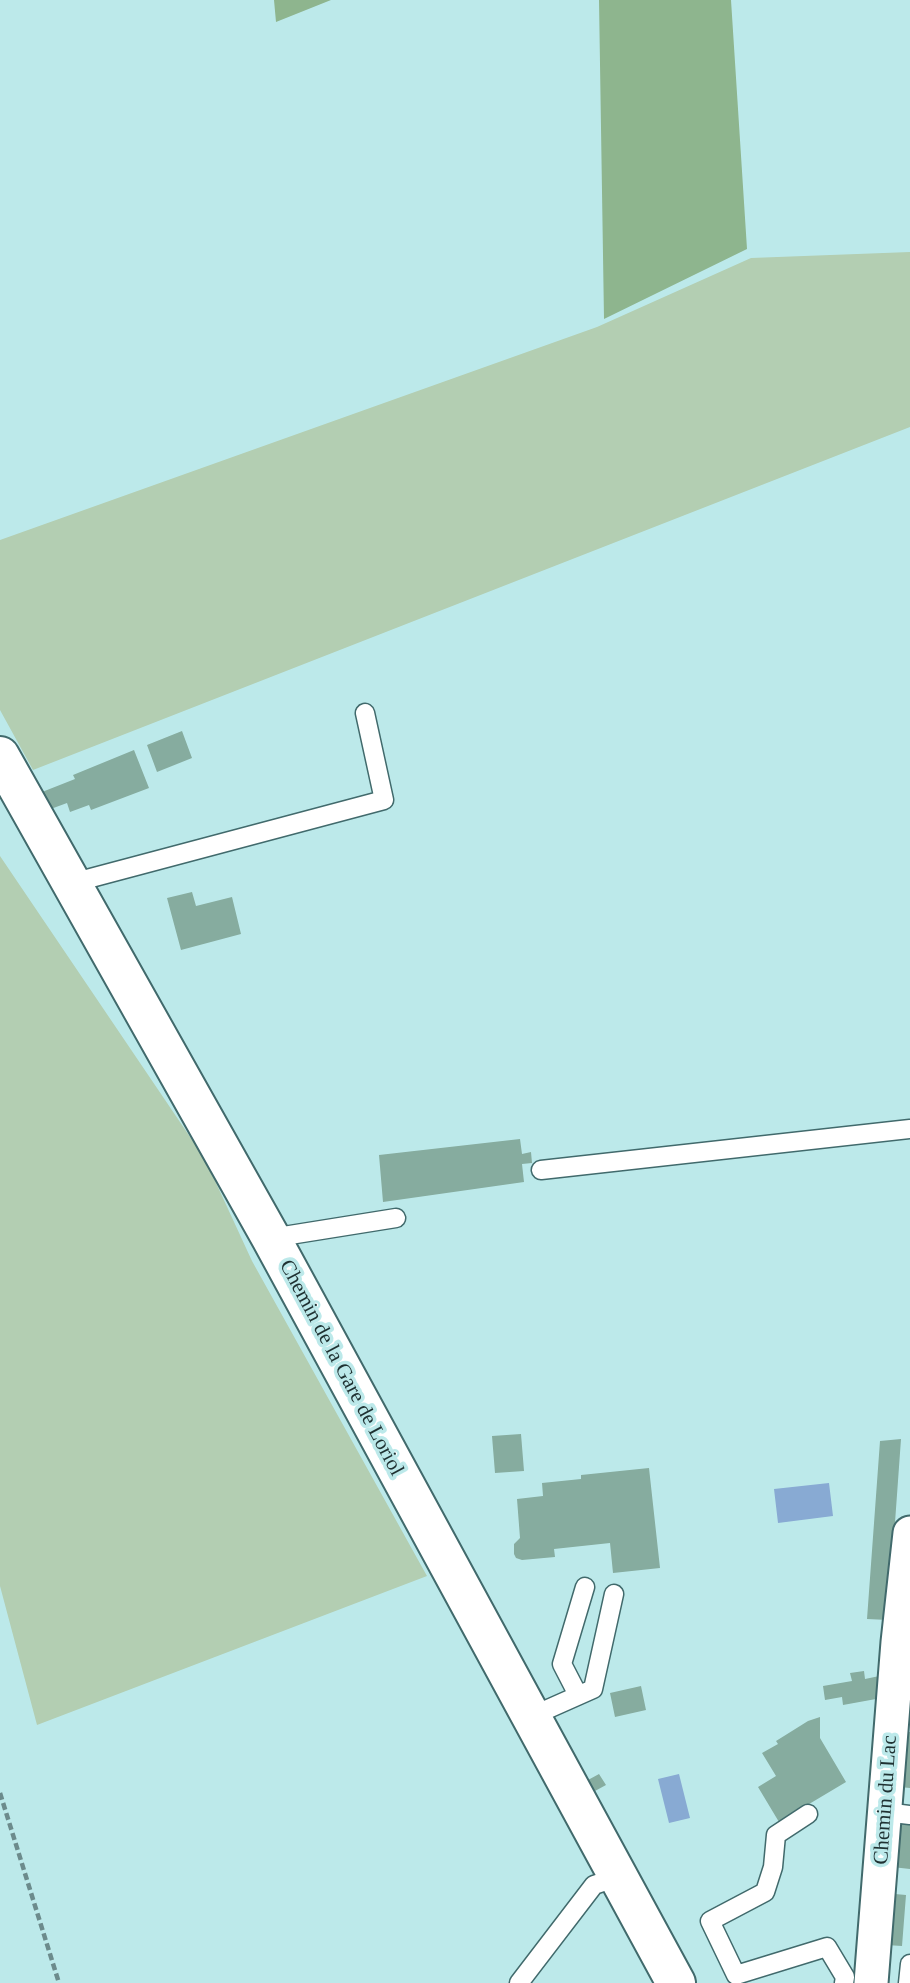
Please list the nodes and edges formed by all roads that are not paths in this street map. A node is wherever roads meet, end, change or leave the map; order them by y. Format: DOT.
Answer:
graph roads {
  1 [pos="365,713"];
  2 [pos="0,756"];
  3 [pos="72,883"];
  4 [pos="910,1129"];
  5 [pos="541,1170"];
  6 [pos="396,1217"];
  7 [pos="271,1238"];
  8 [pos="910,1533"];
  9 [pos="585,1587"];
  10 [pos="614,1594"];
  11 [pos="578,1696"];
  12 [pos="530,1717"];
  13 [pos="897,1813"];
  14 [pos="808,1814"];
  15 [pos="618,1877"];
  16 [pos="910,1964"];
  17 [pos="519,1983"];
  18 [pos="676,1983"];
  19 [pos="844,1983"];
  20 [pos="871,1983"];
  21 [pos="908,1983"];
  1 -- 3 [label="lane"];
  2 -- 3 [label="street, Chemin de la Gare de Loriol"];
  3 -- 7 [label="street, Chemin de la Gare de Loriol"];
  4 -- 5 [label="lane"];
  6 -- 7 [label="lane"];
  7 -- 12 [label="street, Chemin de la Gare de Loriol"];
  8 -- 13 [label="street, Chemin du Lac"];
  9 -- 11 [label="lane"];
  10 -- 11 [label="lane"];
  11 -- 12 [label="lane"];
  12 -- 15 [label="street, Chemin de la Gare de Loriol"];
  13 -- 20 [label="street, Chemin du Lac"];
  14 -- 19 [label="lane"];
  15 -- 17 [label="lane"];
  15 -- 18 [label="street, Chemin de la Gare de Loriol"];
  16 -- 21 [label="lane"];
}
